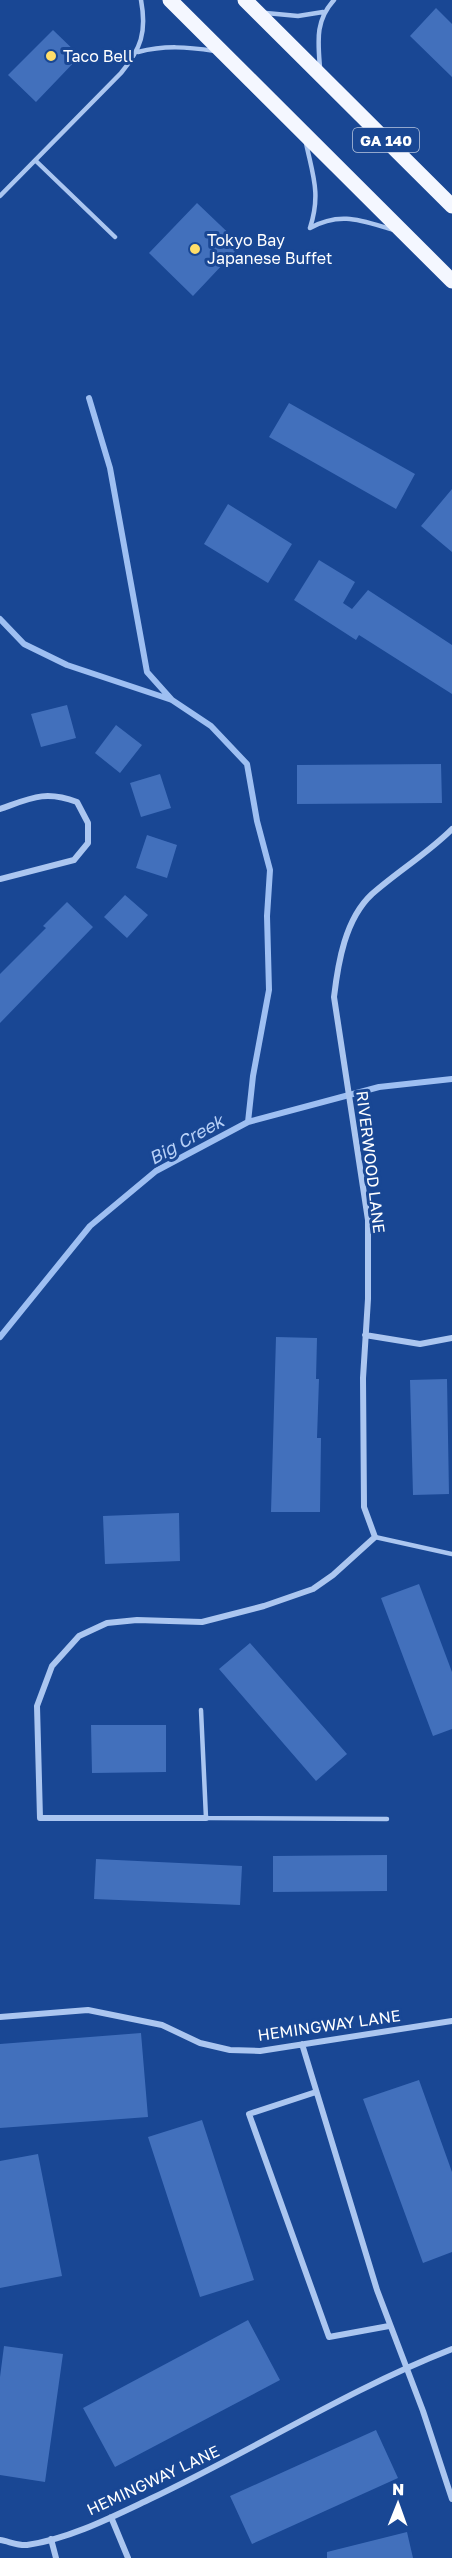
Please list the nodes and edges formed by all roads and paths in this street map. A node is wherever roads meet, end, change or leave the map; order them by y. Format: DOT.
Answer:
graph roads {
  1 [pos="141,0"];
  2 [pos="170,0"];
  3 [pos="245,0"];
  4 [pos="334,0"];
  5 [pos="257,12"];
  6 [pos="323,12"];
  7 [pos="138,52"];
  8 [pos="224,52"];
  9 [pos="320,74"];
  10 [pos="303,132"];
  11 [pos="36,161"];
  12 [pos="0,196"];
  13 [pos="452,206"];
  14 [pos="403,233"];
  15 [pos="115,237"];
  16 [pos="452,281"];
  17 [pos="0,809"];
  18 [pos="452,829"];
  19 [pos="0,879"];
  20 [pos="365,1335"];
  21 [pos="452,1338"];
  22 [pos="375,1537"];
  23 [pos="452,1554"];
  24 [pos="201,1710"];
  25 [pos="206,1818"];
  26 [pos="387,1819"];
  27 [pos="0,2017"];
  28 [pos="452,2021"];
  29 [pos="302,2044"];
  30 [pos="316,2092"];
  31 [pos="389,2326"];
  32 [pos="452,2349"];
  33 [pos="407,2366"];
  34 [pos="452,2499"];
  35 [pos="111,2517"];
  36 [pos="51,2539"];
  37 [pos="0,2540"];
  38 [pos="56,2558"];
  39 [pos="128,2558"];
  1 -- 7 [label="lane"];
  2 -- 8 [label="main road, GA 140"];
  3 -- 5 [label="main road, GA 140"];
  4 -- 6 [label="lane"];
  5 -- 6 [label="lane"];
  5 -- 9 [label="main road, GA 140"];
  6 -- 9 [label="lane"];
  7 -- 8 [label="lane"];
  7 -- 11 [label="lane"];
  8 -- 10 [label="main road, GA 140"];
  9 -- 13 [label="main road, GA 140"];
  10 -- 14 [label="main road, GA 140"];
  10 -- 14 [label="lane"];
  11 -- 12 [label="lane"];
  11 -- 15 [label="lane"];
  14 -- 16 [label="main road, GA 140"];
  17 -- 19 [label="street"];
  18 -- 20 [label="street, RIVERWOOD LANE"];
  20 -- 21 [label="street"];
  20 -- 22 [label="street, RIVERWOOD LANE"];
  22 -- 23 [label="lane"];
  22 -- 25 [label="street"];
  24 -- 25 [label="lane"];
  25 -- 26 [label="lane"];
  27 -- 29 [label="street, HEMINGWAY LANE"];
  28 -- 29 [label="street, HEMINGWAY LANE"];
  29 -- 30 [label="street"];
  30 -- 31 [label="street"];
  30 -- 31 [label="street"];
  31 -- 33 [label="street"];
  32 -- 33 [label="street, HEMINGWAY LANE"];
  33 -- 34 [label="street"];
  33 -- 35 [label="street, HEMINGWAY LANE"];
  35 -- 36 [label="street, HEMINGWAY LANE"];
  35 -- 39 [label="street"];
  36 -- 37 [label="street, HEMINGWAY LANE"];
  36 -- 38 [label="street"];
}
